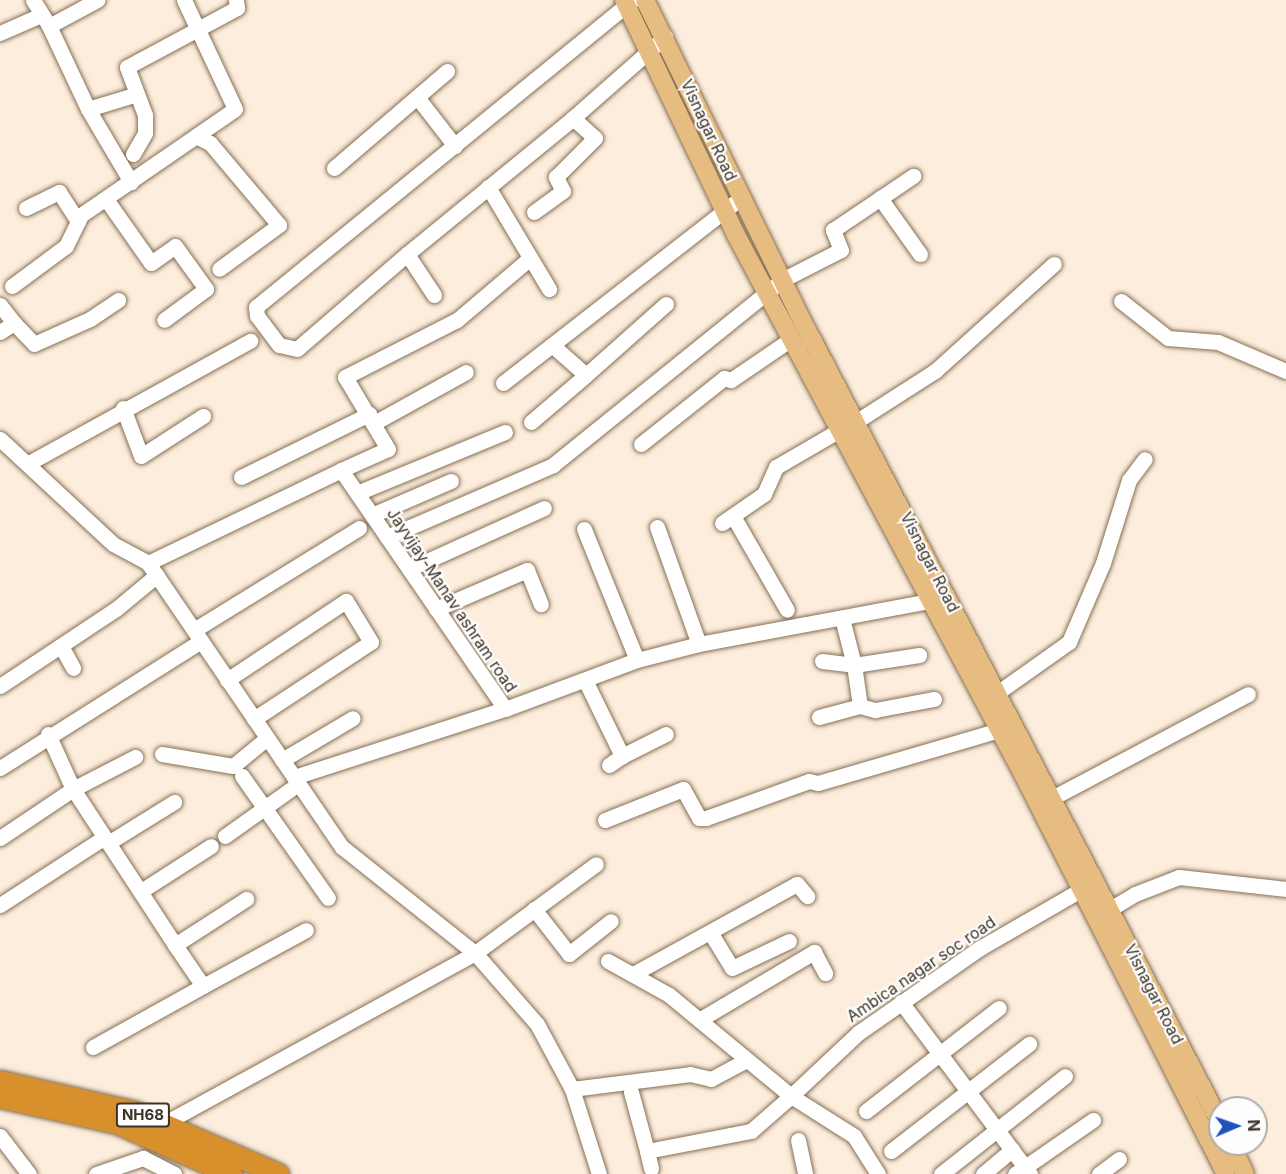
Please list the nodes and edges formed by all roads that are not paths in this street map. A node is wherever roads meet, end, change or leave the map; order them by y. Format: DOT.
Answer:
graph roads {
  1 [pos="33,0"];
  2 [pos="97,0"];
  3 [pos="184,0"];
  4 [pos="236,0"];
  5 [pos="645,0"];
  6 [pos="628,2"];
  7 [pos="45,20"];
  8 [pos="195,30"];
  9 [pos="0,33"];
  10 [pos="665,37"];
  11 [pos="648,51"];
  12 [pos="447,71"];
  13 [pos="137,94"];
  14 [pos="417,97"];
  15 [pos="88,109"];
  16 [pos="573,118"];
  17 [pos="196,136"];
  18 [pos="455,146"];
  19 [pos="133,154"];
  20 [pos="334,168"];
  21 [pos="913,176"];
  22 [pos="131,182"];
  23 [pos="488,187"];
  24 [pos="741,198"];
  25 [pos="880,198"];
  26 [pos="106,199"];
  27 [pos="26,208"];
  28 [pos="725,211"];
  29 [pos="534,213"];
  30 [pos="78,221"];
  31 [pos="407,254"];
  32 [pos="921,254"];
  33 [pos="530,258"];
  34 [pos="1054,264"];
  35 [pos="219,269"];
  36 [pos="782,280"];
  37 [pos="12,286"];
  38 [pos="549,289"];
  39 [pos="767,292"];
  40 [pos="435,295"];
  41 [pos="118,300"];
  42 [pos="1121,301"];
  43 [pos="666,304"];
  44 [pos="0,305"];
  45 [pos="164,320"];
  46 [pos="14,322"];
  47 [pos="0,332"];
  48 [pos="791,339"];
  49 [pos="250,341"];
  50 [pos="552,345"];
  51 [pos="1286,371"];
  52 [pos="466,372"];
  53 [pos="586,375"];
  54 [pos="503,383"];
  55 [pos="123,408"];
  56 [pos="203,416"];
  57 [pos="371,419"];
  58 [pos="531,423"];
  59 [pos="846,427"];
  60 [pos="505,432"];
  61 [pos="0,439"];
  62 [pos="641,444"];
  63 [pos="1145,459"];
  64 [pos="27,464"];
  65 [pos="341,470"];
  66 [pos="241,477"];
  67 [pos="451,481"];
  68 [pos="357,493"];
  69 [pos="544,508"];
  70 [pos="372,515"];
  71 [pos="657,527"];
  72 [pos="359,528"];
  73 [pos="584,528"];
  74 [pos="387,537"];
  75 [pos="152,569"];
  76 [pos="409,569"];
  77 [pos="940,599"];
  78 [pos="541,604"];
  79 [pos="436,609"];
  80 [pos="787,610"];
  81 [pos="842,618"];
  82 [pos="197,635"];
  83 [pos="699,644"];
  84 [pos="61,646"];
  85 [pos="919,655"];
  86 [pos="637,660"];
  87 [pos="822,661"];
  88 [pos="854,665"];
  89 [pos="73,668"];
  90 [pos="227,680"];
  91 [pos="585,680"];
  92 [pos="0,686"];
  93 [pos="997,693"];
  94 [pos="1248,694"];
  95 [pos="934,699"];
  96 [pos="860,706"];
  97 [pos="505,709"];
  98 [pos="819,717"];
  99 [pos="352,718"];
  100 [pos="254,719"];
  101 [pos="1006,728"];
  102 [pos="48,734"];
  103 [pos="666,734"];
  104 [pos="267,738"];
  105 [pos="162,754"];
  106 [pos="622,756"];
  107 [pos="135,757"];
  108 [pos="282,760"];
  109 [pos="609,765"];
  110 [pos="0,768"];
  111 [pos="242,776"];
  112 [pos="296,780"];
  113 [pos="73,789"];
  114 [pos="1050,799"];
  115 [pos="174,802"];
  116 [pos="263,809"];
  117 [pos="605,820"];
  118 [pos="225,836"];
  119 [pos="0,838"];
  120 [pos="106,840"];
  121 [pos="211,846"];
  122 [pos="596,864"];
  123 [pos="1087,886"];
  124 [pos="1286,889"];
  125 [pos="141,891"];
  126 [pos="807,896"];
  127 [pos="328,898"];
  128 [pos="246,899"];
  129 [pos="0,904"];
  130 [pos="534,909"];
  131 [pos="1110,909"];
  132 [pos="611,921"];
  133 [pos="306,930"];
  134 [pos="710,932"];
  135 [pos="789,941"];
  136 [pos="175,945"];
  137 [pos="475,952"];
  138 [pos="609,961"];
  139 [pos="825,973"];
  140 [pos="633,974"];
  141 [pos="203,986"];
  142 [pos="901,1002"];
  143 [pos="999,1008"];
  144 [pos="699,1020"];
  145 [pos="1029,1044"];
  146 [pos="93,1047"];
  147 [pos="938,1052"];
  148 [pos="746,1060"];
  149 [pos="1065,1076"];
  150 [pos="0,1081"];
  151 [pos="572,1089"];
  152 [pos="631,1092"];
  153 [pos="968,1092"];
  154 [pos="791,1096"];
  155 [pos="0,1097"];
  156 [pos="1208,1099"];
  157 [pos="866,1111"];
  158 [pos="1093,1120"];
  159 [pos="163,1124"];
  160 [pos="998,1131"];
  161 [pos="0,1136"];
  162 [pos="798,1140"];
  163 [pos="1012,1150"];
  164 [pos="647,1151"];
  165 [pos="891,1151"];
  166 [pos="1232,1156"];
  167 [pos="1238,1156"];
  168 [pos="1119,1159"];
  169 [pos="651,1169"];
  170 [pos="208,1170"];
  171 [pos="1023,1172"];
  172 [pos="1223,1173"];
  173 [pos="29,1174"];
  174 [pos="96,1174"];
  175 [pos="174,1174"];
  176 [pos="231,1174"];
  177 [pos="278,1174"];
  178 [pos="599,1174"];
  179 [pos="805,1174"];
  180 [pos="878,1174"];
  181 [pos="941,1174"];
  182 [pos="983,1174"];
  183 [pos="1099,1174"];
  184 [pos="1245,1174"];
  1 -- 7 [label="street"];
  2 -- 7 [label="street"];
  3 -- 8 [label="street"];
  4 -- 8 [label="street"];
  5 -- 10 [label="main road, Visnagar Road"];
  6 -- 11 [label="main road"];
  6 -- 18 [label="street"];
  7 -- 9 [label="street"];
  7 -- 15 [label="street"];
  8 -- 13 [label="street"];
  8 -- 17 [label="street"];
  10 -- 11 [label="street"];
  10 -- 24 [label="main road, Visnagar Road"];
  11 -- 16 [label="street"];
  11 -- 28 [label="main road"];
  12 -- 14 [label="street"];
  13 -- 15 [label="street"];
  13 -- 19 [label="street"];
  14 -- 18 [label="street"];
  14 -- 20 [label="street"];
  15 -- 22 [label="street"];
  16 -- 23 [label="street"];
  16 -- 29 [label="street"];
  17 -- 22 [label="street"];
  17 -- 35 [label="street"];
  18 -- 31 [label="street"];
  21 -- 25 [label="street"];
  22 -- 26 [label="street"];
  23 -- 31 [label="street"];
  23 -- 33 [label="street"];
  24 -- 28 [label="street"];
  24 -- 36 [label="main road, Visnagar Road"];
  25 -- 32 [label="street"];
  25 -- 36 [label="street"];
  26 -- 30 [label="street"];
  26 -- 45 [label="street"];
  27 -- 30 [label="street"];
  28 -- 39 [label="main road"];
  28 -- 50 [label="street"];
  30 -- 37 [label="street"];
  31 -- 40 [label="street"];
  33 -- 38 [label="street"];
  33 -- 57 [label="street"];
  34 -- 59 [label="street"];
  36 -- 39 [label="street"];
  36 -- 59 [label="main road, Visnagar Road"];
  39 -- 48 [label="main road"];
  39 -- 74 [label="street"];
  41 -- 46 [label="street"];
  42 -- 51 [label="street"];
  43 -- 53 [label="street"];
  44 -- 46 [label="street"];
  46 -- 47 [label="street"];
  48 -- 59 [label="main road"];
  48 -- 62 [label="street"];
  49 -- 55 [label="street"];
  50 -- 53 [label="street"];
  50 -- 54 [label="street"];
  52 -- 57 [label="street"];
  53 -- 58 [label="street"];
  55 -- 56 [label="street"];
  55 -- 64 [label="street"];
  57 -- 65 [label="street"];
  57 -- 66 [label="street"];
  59 -- 77 [label="main road, Visnagar Road"];
  59 -- 80 [label="street"];
  60 -- 68 [label="street"];
  61 -- 64 [label="street"];
  63 -- 93 [label="street"];
  64 -- 75 [label="street"];
  65 -- 68 [label="street, Jayvijay-Manav ashram road"];
  65 -- 75 [label="street"];
  67 -- 70 [label="street"];
  68 -- 70 [label="street, Jayvijay-Manav ashram road"];
  69 -- 76 [label="street"];
  70 -- 74 [label="street, Jayvijay-Manav ashram road"];
  71 -- 83 [label="street"];
  72 -- 82 [label="street"];
  73 -- 86 [label="street"];
  74 -- 76 [label="street, Jayvijay-Manav ashram road"];
  75 -- 82 [label="street"];
  75 -- 84 [label="street"];
  76 -- 79 [label="street, Jayvijay-Manav ashram road"];
  77 -- 81 [label="street, Jayvijay-Manav ashram road"];
  77 -- 93 [label="main road, Visnagar Road"];
  77 -- 101 [label="main road"];
  78 -- 79 [label="street"];
  79 -- 97 [label="street, Jayvijay-Manav ashram road"];
  81 -- 83 [label="street, Jayvijay-Manav ashram road"];
  81 -- 88 [label="street"];
  82 -- 90 [label="street"];
  82 -- 102 [label="street"];
  83 -- 86 [label="street, Jayvijay-Manav ashram road"];
  84 -- 89 [label="street"];
  84 -- 92 [label="street"];
  85 -- 88 [label="street"];
  86 -- 91 [label="street, Jayvijay-Manav ashram road"];
  87 -- 88 [label="street"];
  88 -- 96 [label="street"];
  90 -- 100 [label="street"];
  90 -- 100 [label="street"];
  91 -- 97 [label="street, Jayvijay-Manav ashram road"];
  91 -- 106 [label="street"];
  93 -- 101 [label="main road, Visnagar Road"];
  94 -- 114 [label="street"];
  95 -- 96 [label="street"];
  96 -- 98 [label="street"];
  97 -- 112 [label="street"];
  99 -- 108 [label="street"];
  100 -- 104 [label="street"];
  101 -- 114 [label="main road, Visnagar Road"];
  101 -- 117 [label="street"];
  101 -- 123 [label="main road"];
  102 -- 110 [label="street"];
  102 -- 113 [label="street"];
  103 -- 106 [label="street"];
  104 -- 105 [label="street"];
  104 -- 108 [label="street"];
  106 -- 109 [label="street"];
  107 -- 113 [label="street"];
  108 -- 112 [label="street"];
  111 -- 116 [label="street"];
  112 -- 116 [label="street"];
  112 -- 137 [label="street"];
  113 -- 119 [label="street"];
  113 -- 120 [label="street"];
  114 -- 123 [label="main road, Visnagar Road"];
  115 -- 120 [label="street"];
  116 -- 118 [label="street"];
  116 -- 127 [label="street"];
  120 -- 125 [label="street"];
  120 -- 129 [label="street"];
  121 -- 125 [label="street"];
  122 -- 130 [label="street"];
  123 -- 131 [label="main road, Visnagar Road"];
  123 -- 142 [label="street, Ambica nagar soc road"];
  123 -- 172 [label="main road"];
  124 -- 131 [label="street"];
  125 -- 136 [label="street"];
  126 -- 134 [label="street"];
  128 -- 136 [label="street"];
  130 -- 132 [label="street"];
  130 -- 137 [label="street"];
  131 -- 156 [label="main road, Visnagar Road"];
  133 -- 141 [label="street"];
  134 -- 135 [label="street"];
  134 -- 140 [label="street"];
  136 -- 141 [label="street"];
  137 -- 151 [label="street"];
  137 -- 159 [label="street"];
  138 -- 140 [label="street"];
  139 -- 144 [label="street"];
  140 -- 144 [label="street"];
  141 -- 146 [label="street"];
  142 -- 147 [label="street"];
  142 -- 154 [label="street, Ambica nagar soc road"];
  143 -- 147 [label="street"];
  144 -- 148 [label="street"];
  145 -- 153 [label="street"];
  147 -- 153 [label="street"];
  147 -- 157 [label="street"];
  148 -- 151 [label="street"];
  148 -- 154 [label="street"];
  149 -- 160 [label="street"];
  150 -- 159 [label="highway, NH68"];
  151 -- 178 [label="street"];
  152 -- 164 [label="street"];
  153 -- 160 [label="street"];
  153 -- 165 [label="street"];
  154 -- 164 [label="street, Ambica nagar soc road"];
  154 -- 180 [label="street"];
  155 -- 170 [label="highway"];
  158 -- 171 [label="street"];
  159 -- 177 [label="highway, NH68"];
  160 -- 163 [label="street"];
  160 -- 181 [label="street"];
  161 -- 173 [label="street"];
  162 -- 179 [label="street"];
  163 -- 171 [label="street"];
  163 -- 182 [label="street"];
  164 -- 169 [label="street"];
  166 -- 172 [label="street"];
  167 -- 184 [label="main road"];
  168 -- 183 [label="street"];
  170 -- 176 [label="highway"];
  174 -- 175 [label="street"];
}
